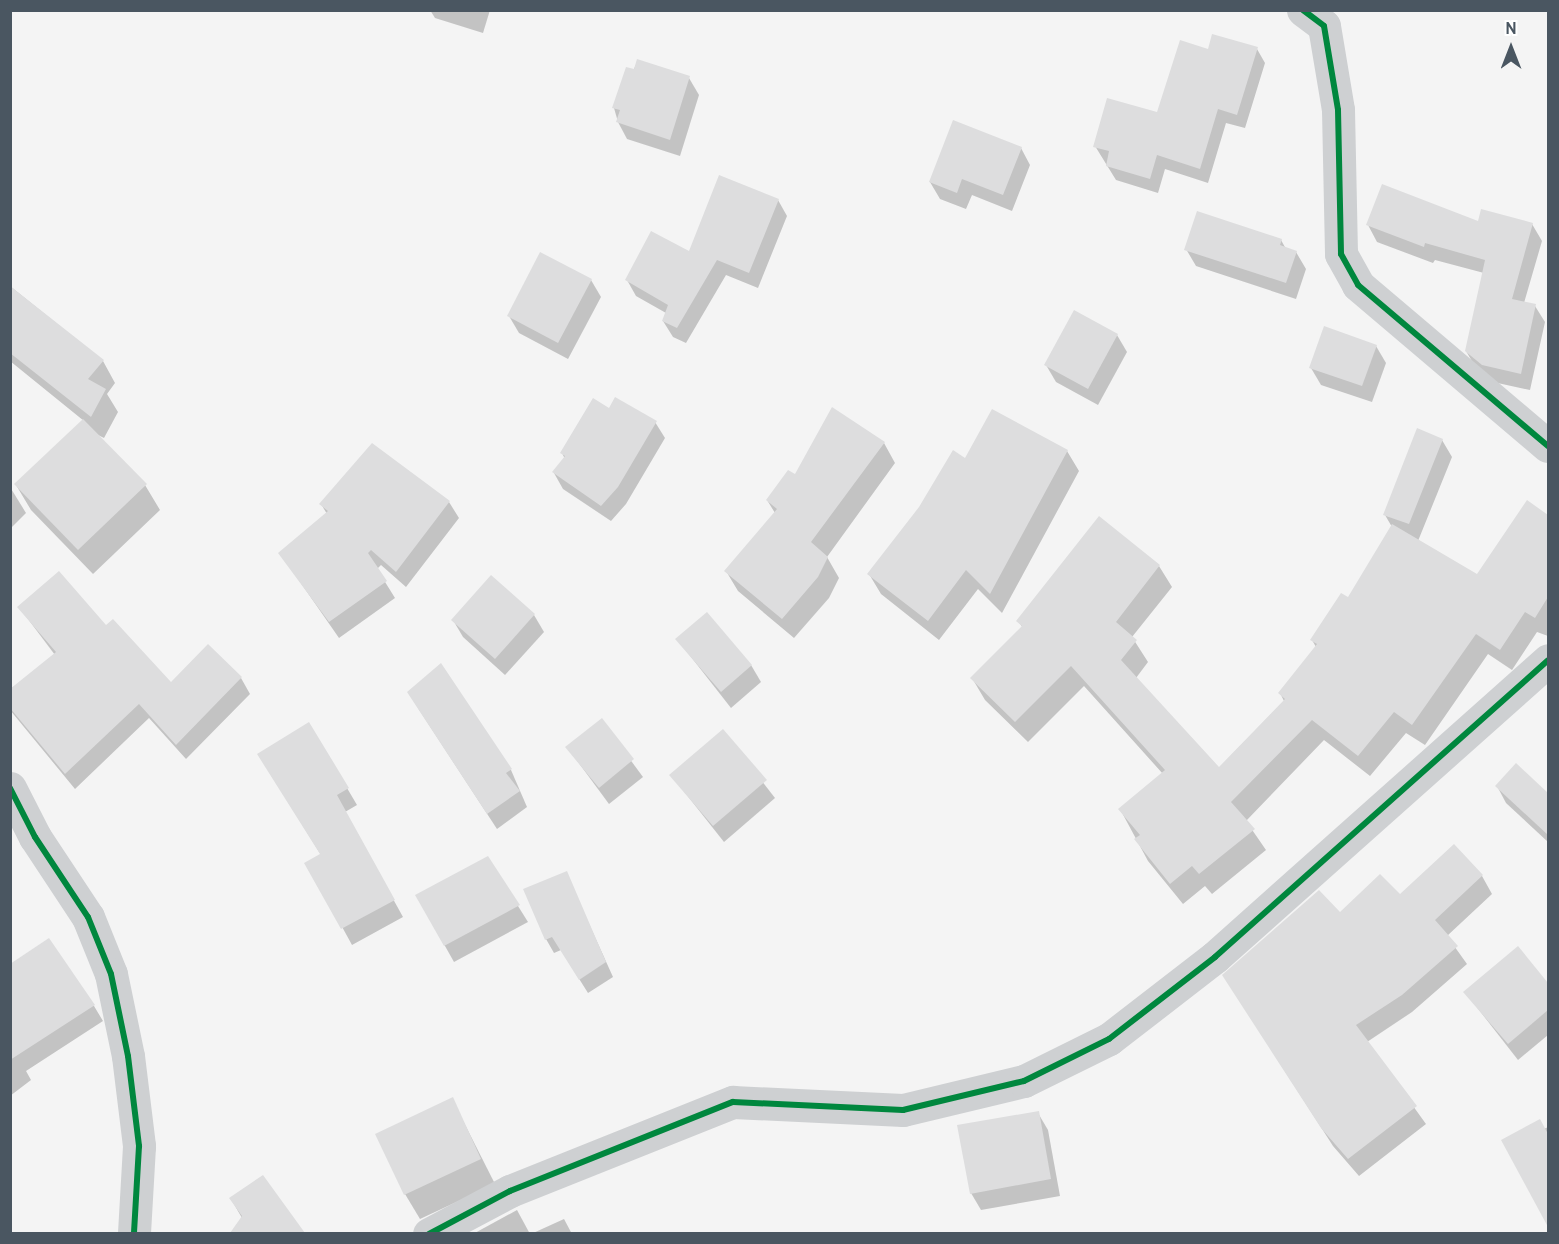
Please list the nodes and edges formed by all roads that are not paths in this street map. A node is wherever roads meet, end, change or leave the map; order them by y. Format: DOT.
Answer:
graph roads {
  1 [pos="1303,10"];
  2 [pos="1548,446"];
  3 [pos="1548,660"];
  4 [pos="14,807"];
  5 [pos="134,1233"];
  6 [pos="429,1233"];
  1 -- 2 [label="street"];
  3 -- 6 [label="street"];
  4 -- 5 [label="street"];
}
